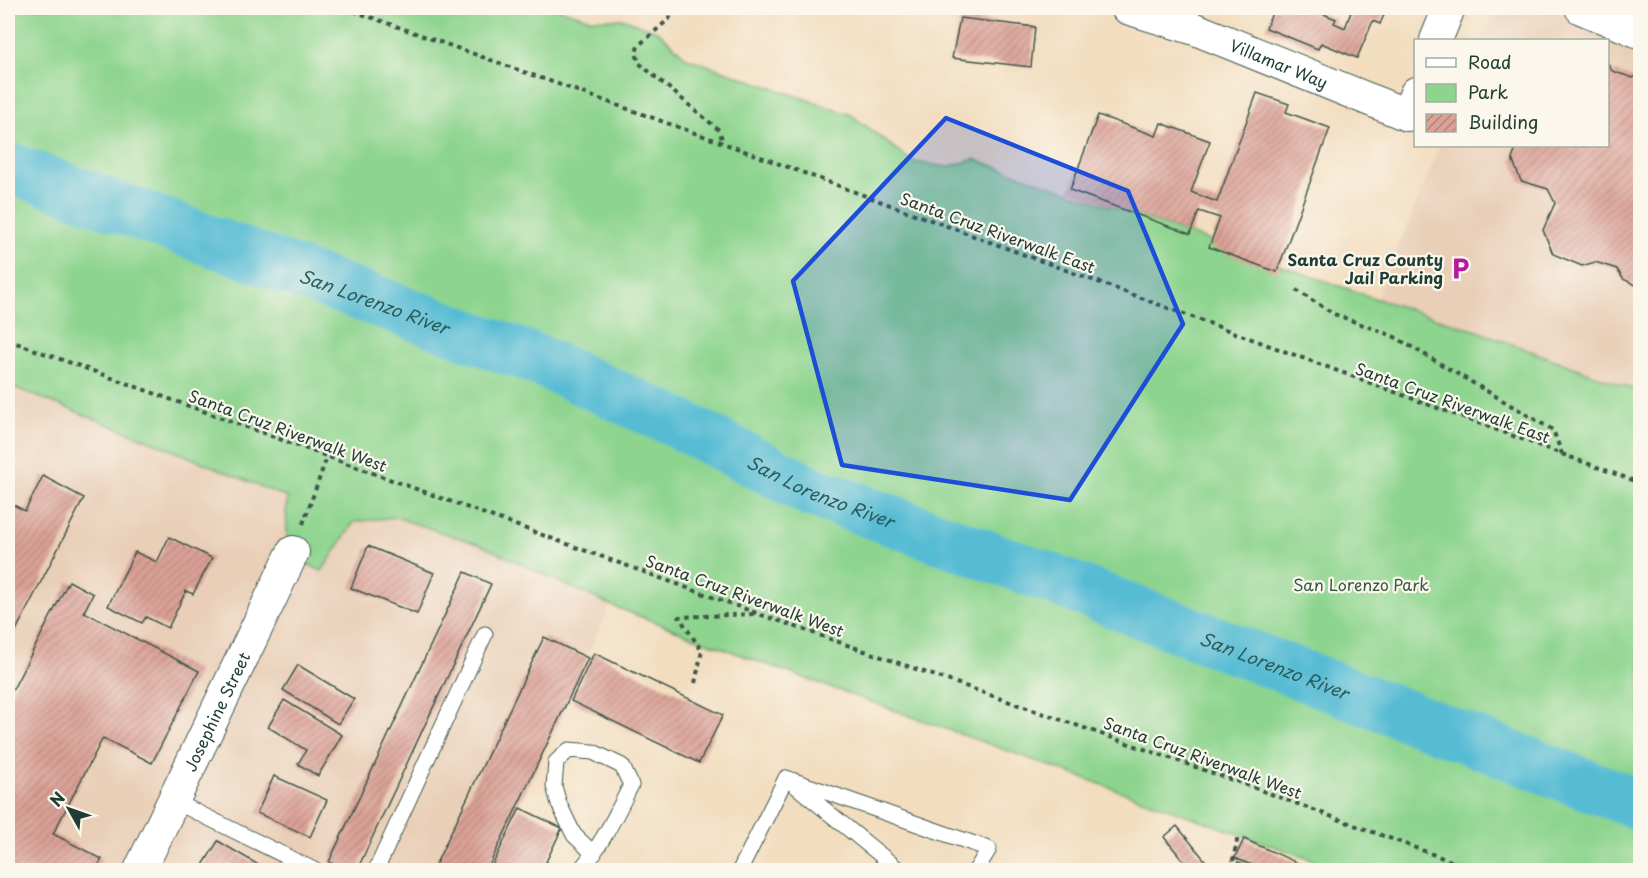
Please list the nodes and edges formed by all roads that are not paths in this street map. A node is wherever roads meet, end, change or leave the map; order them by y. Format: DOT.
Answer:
graph roads {
  1 [pos="1127,8"];
  2 [pos="1449,8"];
  3 [pos="1581,8"];
  4 [pos="1639,32"];
  5 [pos="1436,39"];
  6 [pos="1414,98"];
  7 [pos="293,552"];
  8 [pos="485,634"];
  9 [pos="786,778"];
  10 [pos="174,801"];
  11 [pos="594,854"];
  12 [pos="140,870"];
  13 [pos="314,870"];
  14 [pos="376,870"];
  15 [pos="580,870"];
  16 [pos="740,870"];
  17 [pos="899,870"];
  18 [pos="976,870"];
  1 -- 6 [label="street, Villamar Way"];
  2 -- 5 [label="street"];
  3 -- 4 [label="street"];
  7 -- 10 [label="street, Josephine Street"];
  8 -- 14 [label="lane"];
  9 -- 16 [label="lane"];
  9 -- 17 [label="lane"];
  9 -- 18 [label="lane"];
  10 -- 12 [label="street, Josephine Street"];
  10 -- 13 [label="lane"];
  11 -- 11 [label="lane"];
  11 -- 15 [label="lane"];
}
